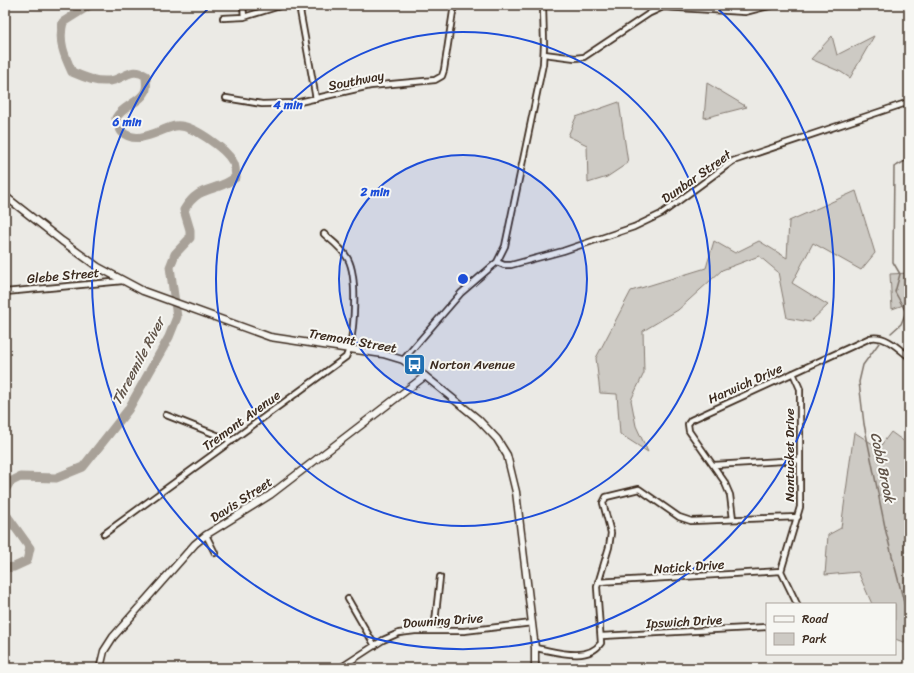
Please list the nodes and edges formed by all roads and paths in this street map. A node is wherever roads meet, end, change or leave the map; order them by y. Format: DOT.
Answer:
graph roads {
  1 [pos="243,5"];
  2 [pos="282,5"];
  3 [pos="299,5"];
  4 [pos="454,5"];
  5 [pos="544,5"];
  6 [pos="773,5"];
  7 [pos="712,7"];
  8 [pos="244,17"];
  9 [pos="223,18"];
  10 [pos="544,54"];
  11 [pos="226,98"];
  12 [pos="316,99"];
  13 [pos="909,102"];
  14 [pos="5,196"];
  15 [pos="324,234"];
  16 [pos="497,262"];
  17 [pos="123,281"];
  18 [pos="5,292"];
  19 [pos="349,349"];
  20 [pos="909,357"];
  21 [pos="403,360"];
  22 [pos="793,374"];
  23 [pos="426,376"];
  24 [pos="166,415"];
  25 [pos="232,441"];
  26 [pos="800,460"];
  27 [pos="714,466"];
  28 [pos="798,517"];
  29 [pos="733,519"];
  30 [pos="104,534"];
  31 [pos="206,535"];
  32 [pos="215,553"];
  33 [pos="781,571"];
  34 [pos="440,577"];
  35 [pos="598,582"];
  36 [pos="348,599"];
  37 [pos="797,603"];
  38 [pos="532,623"];
  39 [pos="766,627"];
  40 [pos="434,632"];
  41 [pos="602,636"];
  42 [pos="375,646"];
  43 [pos="535,648"];
  44 [pos="100,668"];
  45 [pos="340,668"];
  46 [pos="535,668"];
  1 -- 8 [label="street"];
  2 -- 8 [label="street"];
  3 -- 12 [label="street"];
  4 -- 12 [label="street, Southway"];
  5 -- 10 [label="street"];
  6 -- 7 [label="street"];
  7 -- 10 [label="street"];
  8 -- 9 [label="street"];
  10 -- 16 [label="street"];
  11 -- 12 [label="street, Southway"];
  13 -- 16 [label="street, Dunbar Street"];
  14 -- 17 [label="main road, Tremont Street"];
  15 -- 19 [label="street"];
  16 -- 21 [label="street"];
  17 -- 18 [label="street, Glebe Street"];
  17 -- 19 [label="main road, Tremont Street"];
  19 -- 21 [label="main road, Tremont Street"];
  19 -- 25 [label="street, Tremont Avenue"];
  20 -- 22 [label="street, Harwich Drive"];
  21 -- 23 [label="main road, Tremont Street"];
  22 -- 26 [label="street, Nantucket Drive"];
  22 -- 27 [label="street, Harwich Drive"];
  23 -- 31 [label="main road, Davis Street"];
  23 -- 38 [label="main road, Tremont Street"];
  24 -- 25 [label="street"];
  25 -- 30 [label="street, Tremont Avenue"];
  26 -- 27 [label="street"];
  26 -- 28 [label="street, Nantucket Drive"];
  27 -- 29 [label="street, Harwich Drive"];
  28 -- 29 [label="street"];
  28 -- 33 [label="street, Nantucket Drive"];
  29 -- 35 [label="street"];
  31 -- 32 [label="street"];
  31 -- 44 [label="main road, Davis Street"];
  33 -- 35 [label="street, Natick Drive"];
  33 -- 37 [label="street"];
  34 -- 40 [label="street"];
  35 -- 41 [label="street"];
  36 -- 42 [label="street"];
  38 -- 40 [label="street, Downing Drive"];
  38 -- 43 [label="main road, Tremont Street"];
  39 -- 41 [label="street, Ipswich Drive"];
  40 -- 42 [label="street, Downing Drive"];
  41 -- 43 [label="street"];
  42 -- 45 [label="street, Downing Drive"];
  43 -- 46 [label="main road, Tremont Street"];
}
